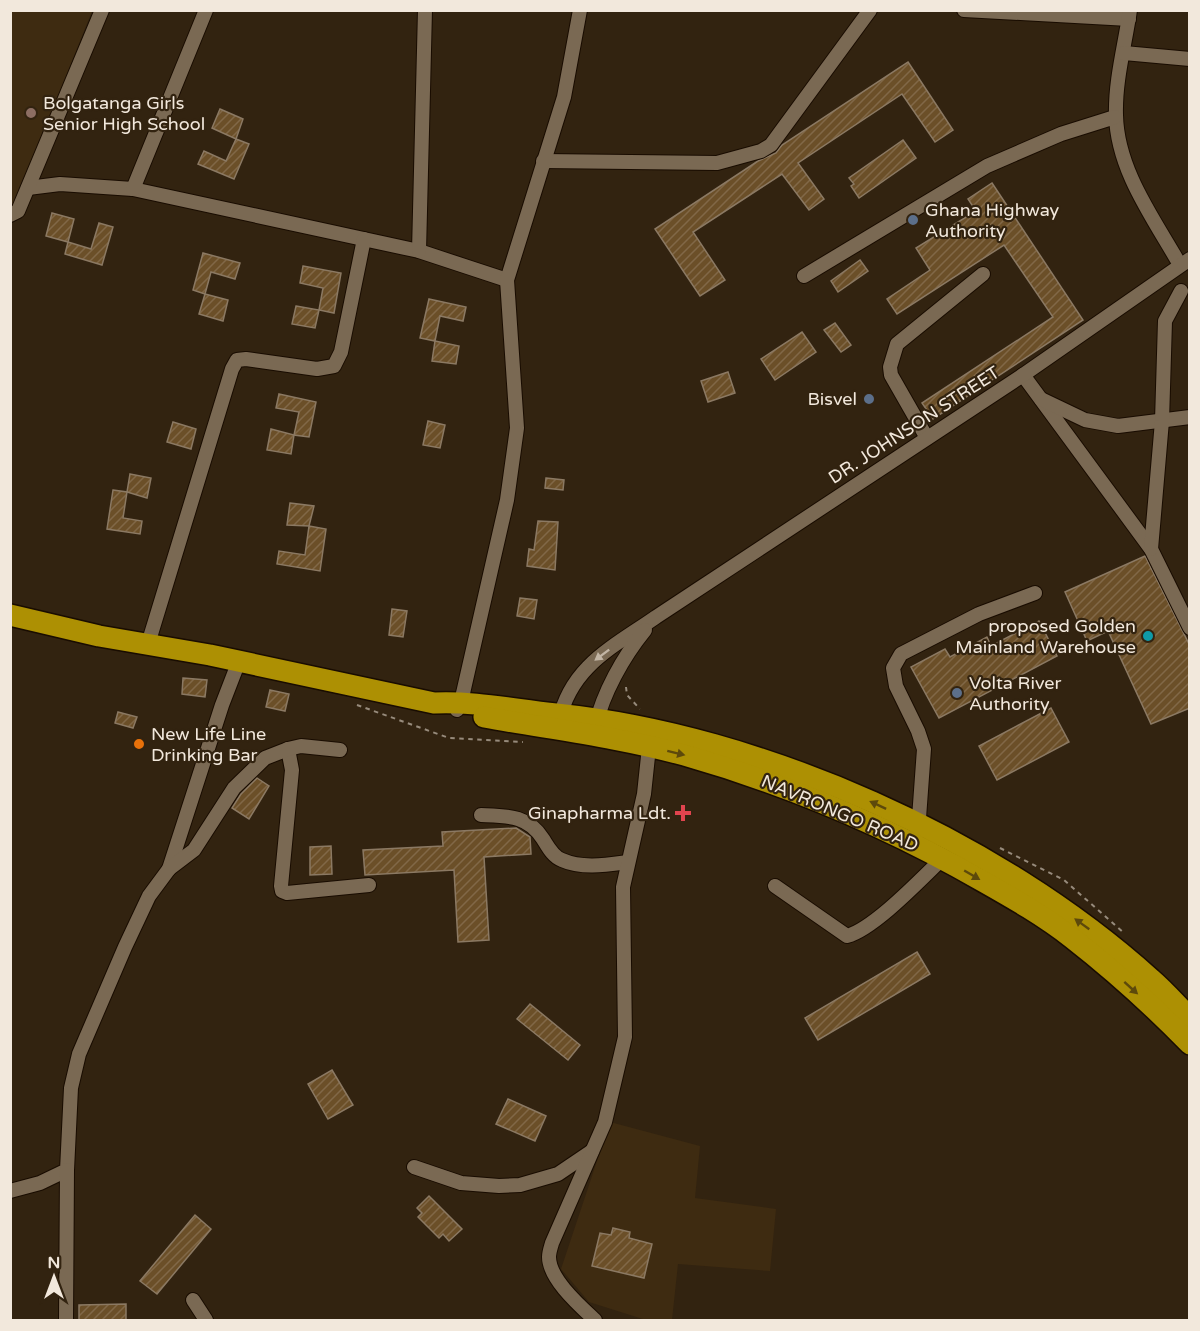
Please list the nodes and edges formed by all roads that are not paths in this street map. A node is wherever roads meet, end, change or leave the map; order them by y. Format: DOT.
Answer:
graph roads {
  1 [pos="102,10"];
  2 [pos="206,10"];
  3 [pos="425,10"];
  4 [pos="580,10"];
  5 [pos="870,10"];
  6 [pos="964,10"];
  7 [pos="1130,15"];
  8 [pos="1124,53"];
  9 [pos="1190,59"];
  10 [pos="1116,117"];
  11 [pos="543,160"];
  12 [pos="28,188"];
  13 [pos="133,189"];
  14 [pos="10,215"];
  15 [pos="364,239"];
  16 [pos="419,251"];
  17 [pos="1185,262"];
  18 [pos="983,274"];
  19 [pos="804,276"];
  20 [pos="1164,276"];
  21 [pos="507,280"];
  22 [pos="1185,292"];
  23 [pos="1023,375"];
  24 [pos="1040,399"];
  25 [pos="1190,417"];
  26 [pos="1162,421"];
  27 [pos="927,438"];
  28 [pos="1151,549"];
  29 [pos="1035,593"];
  30 [pos="10,615"];
  31 [pos="656,617"];
  32 [pos="1190,628"];
  33 [pos="148,644"];
  34 [pos="239,661"];
  35 [pos="458,706"];
  36 [pos="558,722"];
  37 [pos="595,728"];
  38 [pos="649,747"];
  39 [pos="288,748"];
  40 [pos="340,750"];
  41 [pos="481,815"];
  42 [pos="917,834"];
  43 [pos="944,858"];
  44 [pos="628,862"];
  45 [pos="169,869"];
  46 [pos="369,885"];
  47 [pos="775,886"];
  48 [pos="1190,1018"];
  49 [pos="1190,1044"];
  50 [pos="592,1151"];
  51 [pos="414,1167"];
  52 [pos="67,1170"];
  53 [pos="10,1191"];
  54 [pos="193,1300"];
  55 [pos="66,1320"];
  56 [pos="206,1320"];
  57 [pos="595,1320"];
  1 -- 12 [label="street"];
  2 -- 13 [label="street"];
  3 -- 16 [label="street"];
  4 -- 11 [label="street"];
  5 -- 11 [label="street"];
  6 -- 7 [label="street"];
  7 -- 8 [label="street"];
  8 -- 9 [label="street"];
  8 -- 10 [label="street"];
  10 -- 17 [label="street"];
  10 -- 19 [label="street"];
  11 -- 21 [label="street"];
  12 -- 13 [label="street"];
  12 -- 14 [label="street"];
  13 -- 15 [label="street"];
  15 -- 16 [label="street"];
  15 -- 33 [label="street"];
  16 -- 21 [label="street"];
  17 -- 20 [label="street, DR. JOHNSON STREET"];
  18 -- 27 [label="street"];
  20 -- 22 [label="street"];
  20 -- 23 [label="street, DR. JOHNSON STREET"];
  21 -- 35 [label="street"];
  22 -- 26 [label="street"];
  23 -- 24 [label="street"];
  23 -- 27 [label="street, DR. JOHNSON STREET"];
  24 -- 26 [label="street"];
  24 -- 28 [label="street"];
  25 -- 26 [label="street"];
  26 -- 28 [label="street"];
  27 -- 31 [label="street, DR. JOHNSON STREET"];
  28 -- 32 [label="street"];
  29 -- 42 [label="street"];
  30 -- 33 [label="highway, NAVRONGO ROAD"];
  31 -- 36 [label="street, DR. JOHNSON STREET, one-way"];
  31 -- 37 [label="street, DR. JOHNSON STREET"];
  33 -- 34 [label="highway, NAVRONGO ROAD"];
  34 -- 35 [label="highway, NAVRONGO ROAD"];
  34 -- 45 [label="street"];
  35 -- 36 [label="highway, NAVRONGO ROAD"];
  36 -- 37 [label="highway, NAVRONGO ROAD"];
  37 -- 38 [label="highway, NAVRONGO ROAD"];
  42 -- 37 [label="highway, NAVRONGO ROAD, one-way"];
  38 -- 42 [label="highway, NAVRONGO ROAD, one-way"];
  38 -- 44 [label="street"];
  39 -- 40 [label="street"];
  39 -- 45 [label="street"];
  39 -- 46 [label="street"];
  41 -- 44 [label="street"];
  42 -- 43 [label="highway, NAVRONGO ROAD"];
  48 -- 42 [label="highway, NAVRONGO ROAD, one-way"];
  43 -- 47 [label="street"];
  43 -- 49 [label="highway, NAVRONGO ROAD, one-way"];
  44 -- 50 [label="street"];
  45 -- 52 [label="street"];
  50 -- 51 [label="street"];
  50 -- 57 [label="street"];
  52 -- 53 [label="street"];
  52 -- 55 [label="street"];
  54 -- 56 [label="street"];
}
